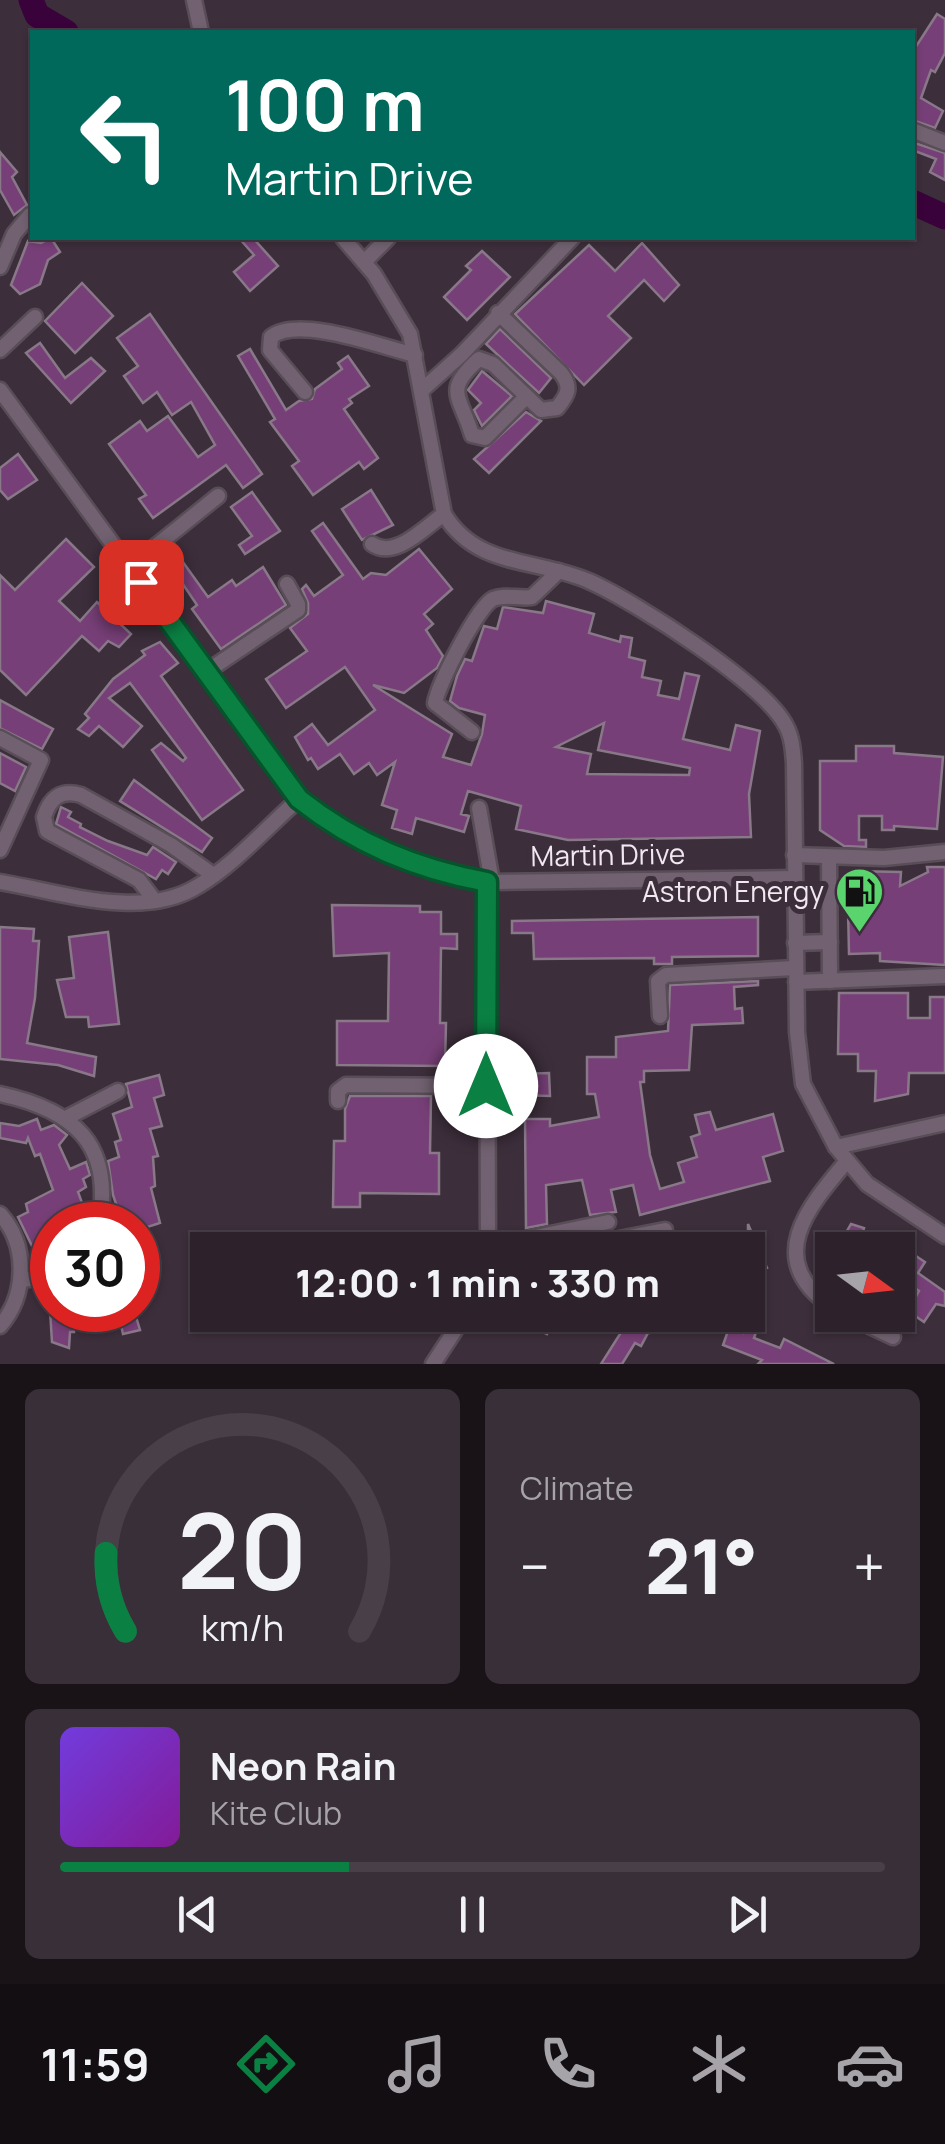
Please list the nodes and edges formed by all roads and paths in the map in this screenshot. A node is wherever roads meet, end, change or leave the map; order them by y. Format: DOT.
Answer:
graph roads {
  1 [pos="194,0"];
  2 [pos="201,30"];
  3 [pos="915,131"];
  4 [pos="945,142"];
  5 [pos="30,215"];
  6 [pos="345,240"];
  7 [pos="386,240"];
  8 [pos="570,240"];
  9 [pos="364,262"];
  10 [pos="0,267"];
  11 [pos="498,312"];
  12 [pos="35,317"];
  13 [pos="0,350"];
  14 [pos="416,355"];
  15 [pos="455,371"];
  16 [pos="0,390"];
  17 [pos="422,390"];
  18 [pos="305,392"];
  19 [pos="526,396"];
  20 [pos="218,496"];
  21 [pos="444,514"];
  22 [pos="372,544"];
  23 [pos="130,567"];
  24 [pos="558,571"];
  25 [pos="288,584"];
  26 [pos="206,672"];
  27 [pos="472,732"];
  28 [pos="0,738"];
  29 [pos="299,799"];
  30 [pos="479,808"];
  31 [pos="0,850"];
  32 [pos="945,852"];
  33 [pos="794,855"];
  34 [pos="829,857"];
  35 [pos="213,874"];
  36 [pos="793,878"];
  37 [pos="0,882"];
  38 [pos="489,882"];
  39 [pos="155,901"];
  40 [pos="830,942"];
  41 [pos="795,943"];
  42 [pos="796,975"];
  43 [pos="945,976"];
  44 [pos="830,981"];
  45 [pos="660,1016"];
  46 [pos="486,1086"];
  47 [pos="118,1092"];
  48 [pos="0,1094"];
  49 [pos="338,1101"];
  50 [pos="66,1118"];
  51 [pos="945,1123"];
  52 [pos="836,1147"];
  53 [pos="848,1162"];
  54 [pos="101,1202"];
  55 [pos="0,1214"];
  56 [pos="608,1222"];
  57 [pos="665,1230"];
  58 [pos="488,1232"];
  59 [pos="562,1232"];
  60 [pos="655,1232"];
  61 [pos="945,1236"];
  62 [pos="30,1279"];
  63 [pos="21,1280"];
  64 [pos="815,1290"];
  65 [pos="0,1326"];
  66 [pos="453,1332"];
  67 [pos="884,1332"];
  68 [pos="893,1336"];
  69 [pos="433,1364"];
  1 -- 2 [label="street"];
  3 -- 4 [label="street"];
  5 -- 10 [label="street"];
  6 -- 9 [label="street"];
  7 -- 9 [label="street"];
  8 -- 11 [label="street"];
  9 -- 14 [label="street"];
  11 -- 15 [label="street"];
  11 -- 19 [label="street"];
  12 -- 13 [label="street"];
  14 -- 17 [label="street"];
  14 -- 18 [label="street"];
  15 -- 17 [label="street"];
  15 -- 19 [label="street"];
  15 -- 19 [label="street"];
  16 -- 23 [label="street, Martin Drive"];
  17 -- 21 [label="street"];
  20 -- 23 [label="street"];
  21 -- 22 [label="street"];
  21 -- 24 [label="street"];
  23 -- 26 [label="street, Martin Drive"];
  24 -- 27 [label="street"];
  24 -- 33 [label="street"];
  25 -- 26 [label="street"];
  26 -- 29 [label="street, Martin Drive"];
  28 -- 31 [label="street"];
  29 -- 35 [label="street"];
  29 -- 38 [label="street, Martin Drive"];
  30 -- 38 [label="street"];
  32 -- 34 [label="street"];
  33 -- 34 [label="street"];
  33 -- 36 [label="street"];
  34 -- 40 [label="street"];
  35 -- 39 [label="street"];
  35 -- 39 [label="street"];
  36 -- 38 [label="street, Martin Drive"];
  36 -- 41 [label="street"];
  37 -- 39 [label="street"];
  38 -- 46 [label="street"];
  40 -- 41 [label="street"];
  40 -- 44 [label="street"];
  41 -- 42 [label="street"];
  42 -- 44 [label="street"];
  42 -- 45 [label="street"];
  42 -- 52 [label="street"];
  43 -- 44 [label="street"];
  46 -- 49 [label="street"];
  46 -- 58 [label="street"];
  47 -- 50 [label="street"];
  48 -- 50 [label="street"];
  50 -- 54 [label="street"];
  51 -- 52 [label="street"];
  52 -- 53 [label="street"];
  53 -- 61 [label="street"];
  53 -- 64 [label="street"];
  55 -- 63 [label="street"];
  56 -- 59 [label="street"];
  57 -- 60 [label="street"];
  62 -- 63 [label="street"];
  63 -- 65 [label="street"];
  66 -- 69 [label="street"];
  67 -- 68 [label="street"];
}
